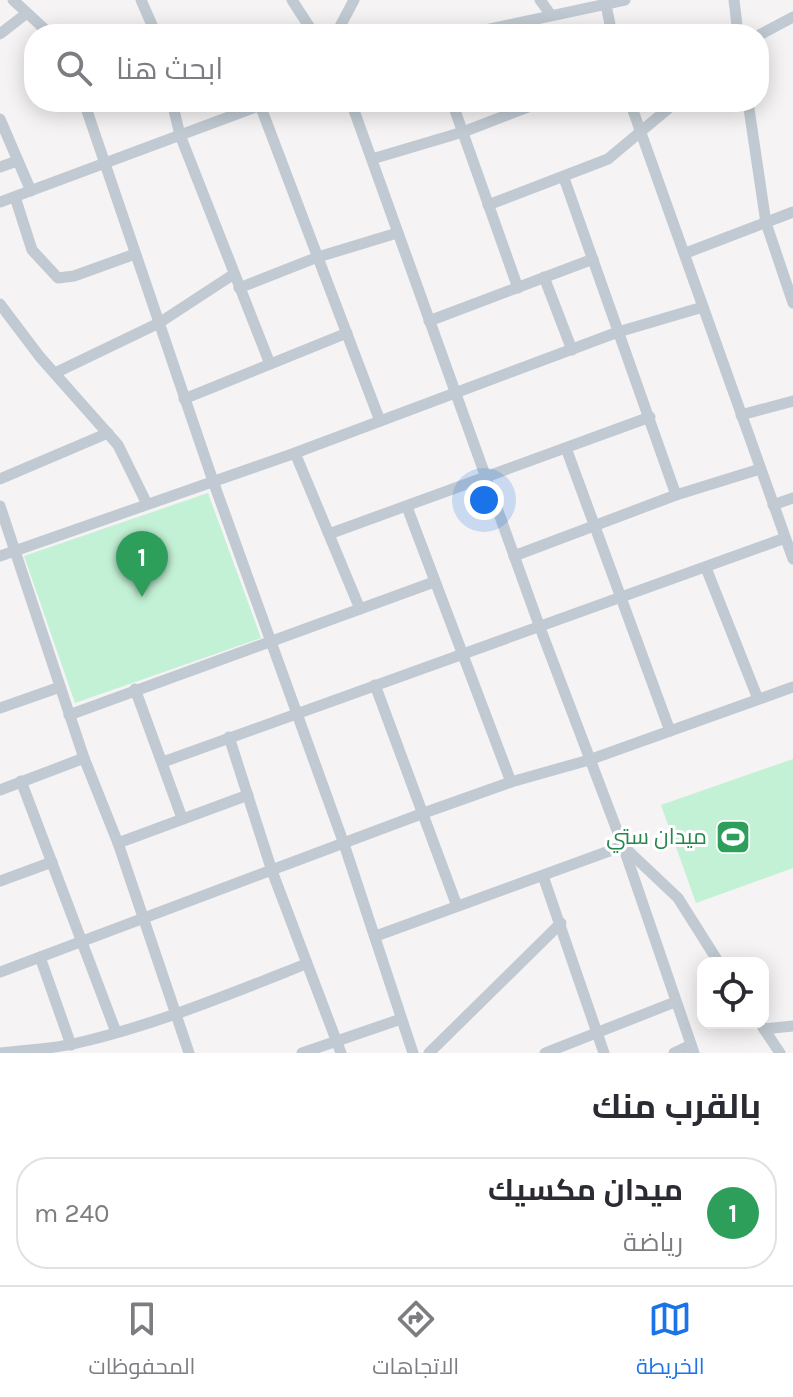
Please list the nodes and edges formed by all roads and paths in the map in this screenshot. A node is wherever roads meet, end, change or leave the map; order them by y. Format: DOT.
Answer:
graph roads {
  1 [pos="13,0"];
  2 [pos="141,0"];
  3 [pos="292,0"];
  4 [pos="354,0"];
  5 [pos="540,0"];
  6 [pos="625,0"];
  7 [pos="734,0"];
  8 [pos="606,1"];
  9 [pos="27,13"];
  10 [pos="551,15"];
  11 [pos="792,21"];
  12 [pos="39,24"];
  13 [pos="152,24"];
  14 [pos="308,24"];
  15 [pos="341,24"];
  16 [pos="511,24"];
  17 [pos="610,24"];
  18 [pos="737,24"];
  19 [pos="769,31"];
  20 [pos="0,34"];
  21 [pos="87,112"];
  22 [pos="174,112"];
  23 [pos="242,112"];
  24 [pos="267,112"];
  25 [pos="355,112"];
  26 [pos="456,112"];
  27 [pos="515,112"];
  28 [pos="634,112"];
  29 [pos="665,112"];
  30 [pos="749,112"];
  31 [pos="0,119"];
  32 [pos="463,132"];
  33 [pos="641,133"];
  34 [pos="180,135"];
  35 [pos="372,159"];
  36 [pos="17,161"];
  37 [pos="103,162"];
  38 [pos="0,167"];
  39 [pos="564,178"];
  40 [pos="31,191"];
  41 [pos="15,197"];
  42 [pos="0,202"];
  43 [pos="488,205"];
  44 [pos="793,212"];
  45 [pos="766,223"];
  46 [pos="397,233"];
  47 [pos="686,253"];
  48 [pos="135,254"];
  49 [pos="318,257"];
  50 [pos="593,259"];
  51 [pos="234,274"];
  52 [pos="544,277"];
  53 [pos="239,288"];
  54 [pos="518,288"];
  55 [pos="793,303"];
  56 [pos="0,304"];
  57 [pos="703,307"];
  58 [pos="429,321"];
  59 [pos="159,323"];
  60 [pos="618,332"];
  61 [pos="347,333"];
  62 [pos="572,350"];
  63 [pos="270,364"];
  64 [pos="55,373"];
  65 [pos="456,394"];
  66 [pos="184,399"];
  67 [pos="793,401"];
  68 [pos="741,415"];
  69 [pos="650,417"];
  70 [pos="380,421"];
  71 [pos="108,433"];
  72 [pos="566,448"];
  73 [pos="295,453"];
  74 [pos="760,469"];
  75 [pos="486,476"];
  76 [pos="0,479"];
  77 [pos="213,481"];
  78 [pos="676,495"];
  79 [pos="793,498"];
  80 [pos="147,504"];
  81 [pos="773,505"];
  82 [pos="0,506"];
  83 [pos="407,507"];
  84 [pos="597,524"];
  85 [pos="329,534"];
  86 [pos="785,538"];
  87 [pos="12,552"];
  88 [pos="0,556"];
  89 [pos="514,556"];
  90 [pos="793,559"];
  91 [pos="706,568"];
  92 [pos="434,582"];
  93 [pos="622,598"];
  94 [pos="360,609"];
  95 [pos="539,625"];
  96 [pos="270,643"];
  97 [pos="462,654"];
  98 [pos="375,685"];
  99 [pos="60,687"];
  100 [pos="793,687"];
  101 [pos="135,689"];
  102 [pos="758,699"];
  103 [pos="1,706"];
  104 [pos="296,713"];
  105 [pos="69,715"];
  106 [pos="670,731"];
  107 [pos="229,737"];
  108 [pos="84,758"];
  109 [pos="589,760"];
  110 [pos="163,762"];
  111 [pos="21,781"];
  112 [pos="511,782"];
  113 [pos="0,790"];
  114 [pos="248,795"];
  115 [pos="421,814"];
  116 [pos="182,818"];
  117 [pos="118,843"];
  118 [pos="344,844"];
  119 [pos="623,846"];
  120 [pos="52,862"];
  121 [pos="272,871"];
  122 [pos="543,876"];
  123 [pos="0,881"];
  124 [pos="457,906"];
  125 [pos="142,918"];
  126 [pos="561,923"];
  127 [pos="376,936"];
  128 [pos="82,942"];
  129 [pos="40,957"];
  130 [pos="715,957"];
  131 [pos="306,964"];
  132 [pos="0,972"];
  133 [pos="675,1002"];
  134 [pos="176,1014"];
  135 [pos="401,1019"];
  136 [pos="769,1026"];
  137 [pos="793,1026"];
  138 [pos="764,1029"];
  139 [pos="116,1032"];
  140 [pos="598,1032"];
  141 [pos="336,1041"];
  142 [pos="71,1045"];
  143 [pos="692,1049"];
  144 [pos="46,1050"];
  145 [pos="0,1053"];
  146 [pos="189,1053"];
  147 [pos="302,1053"];
  148 [pos="341,1053"];
  149 [pos="413,1053"];
  150 [pos="429,1053"];
  151 [pos="545,1053"];
  152 [pos="604,1053"];
  153 [pos="674,1053"];
  154 [pos="780,1053"];
  1 -- 9 [label="street"];
  2 -- 13 [label="street"];
  3 -- 14 [label="street"];
  4 -- 15 [label="street"];
  5 -- 10 [label="street"];
  6 -- 8 [label="street"];
  7 -- 18 [label="street"];
  8 -- 10 [label="street"];
  8 -- 17 [label="street"];
  9 -- 12 [label="street"];
  9 -- 20 [label="street"];
  10 -- 16 [label="street"];
  11 -- 19 [label="street"];
  21 -- 37 [label="street"];
  22 -- 34 [label="street"];
  23 -- 34 [label="street"];
  24 -- 49 [label="street"];
  25 -- 35 [label="street"];
  26 -- 32 [label="street"];
  27 -- 32 [label="street"];
  28 -- 33 [label="street"];
  29 -- 33 [label="street"];
  30 -- 45 [label="street"];
  31 -- 36 [label="street"];
  32 -- 35 [label="street"];
  32 -- 43 [label="street"];
  33 -- 39 [label="street"];
  33 -- 47 [label="street"];
  34 -- 37 [label="street"];
  34 -- 51 [label="street"];
  35 -- 46 [label="street"];
  36 -- 38 [label="street"];
  36 -- 40 [label="street"];
  37 -- 40 [label="street"];
  37 -- 48 [label="street"];
  39 -- 43 [label="street"];
  39 -- 50 [label="street"];
  40 -- 41 [label="street"];
  41 -- 42 [label="street"];
  41 -- 48 [label="street"];
  43 -- 54 [label="street"];
  44 -- 45 [label="street"];
  45 -- 47 [label="street"];
  45 -- 55 [label="street"];
  46 -- 49 [label="street"];
  46 -- 58 [label="street"];
  47 -- 57 [label="street"];
  48 -- 59 [label="street"];
  49 -- 53 [label="street"];
  49 -- 61 [label="street"];
  50 -- 52 [label="street"];
  50 -- 60 [label="street"];
  51 -- 53 [label="street"];
  51 -- 59 [label="street"];
  52 -- 54 [label="street"];
  52 -- 62 [label="street"];
  53 -- 63 [label="street"];
  54 -- 58 [label="street"];
  56 -- 64 [label="street"];
  57 -- 60 [label="street"];
  57 -- 68 [label="street"];
  58 -- 65 [label="street"];
  59 -- 64 [label="street"];
  59 -- 66 [label="street"];
  60 -- 62 [label="street"];
  60 -- 69 [label="street"];
  61 -- 63 [label="street"];
  61 -- 70 [label="street"];
  62 -- 65 [label="street"];
  63 -- 66 [label="street"];
  64 -- 71 [label="street"];
  65 -- 70 [label="street"];
  65 -- 75 [label="street"];
  66 -- 77 [label="street"];
  67 -- 68 [label="street"];
  68 -- 74 [label="street"];
  69 -- 72 [label="street"];
  69 -- 78 [label="street"];
  70 -- 73 [label="street"];
  71 -- 76 [label="street"];
  71 -- 80 [label="street"];
  72 -- 75 [label="street"];
  72 -- 84 [label="street"];
  73 -- 77 [label="street"];
  73 -- 85 [label="street"];
  74 -- 78 [label="street"];
  74 -- 81 [label="street"];
  75 -- 83 [label="street"];
  75 -- 89 [label="street"];
  77 -- 80 [label="street"];
  77 -- 96 [label="street"];
  78 -- 84 [label="street"];
  79 -- 81 [label="street"];
  80 -- 87 [label="street"];
  81 -- 86 [label="street"];
  82 -- 87 [label="street"];
  83 -- 85 [label="street"];
  83 -- 92 [label="street"];
  84 -- 89 [label="street"];
  84 -- 93 [label="street"];
  85 -- 94 [label="street"];
  86 -- 90 [label="street"];
  86 -- 91 [label="street"];
  87 -- 88 [label="street"];
  87 -- 99 [label="street"];
  89 -- 95 [label="street"];
  91 -- 93 [label="street"];
  91 -- 102 [label="street"];
  92 -- 94 [label="street"];
  92 -- 97 [label="street"];
  93 -- 95 [label="street"];
  93 -- 106 [label="street"];
  94 -- 96 [label="street"];
  95 -- 97 [label="street"];
  95 -- 109 [label="street"];
  96 -- 101 [label="street"];
  96 -- 104 [label="street"];
  97 -- 98 [label="street"];
  97 -- 112 [label="street"];
  98 -- 104 [label="street"];
  98 -- 115 [label="street"];
  99 -- 103 [label="street"];
  99 -- 105 [label="street"];
  100 -- 102 [label="street"];
  101 -- 105 [label="street"];
  101 -- 110 [label="street"];
  102 -- 106 [label="street"];
  104 -- 107 [label="street"];
  104 -- 118 [label="street"];
  105 -- 108 [label="street"];
  106 -- 109 [label="street"];
  107 -- 110 [label="street"];
  107 -- 114 [label="street"];
  108 -- 111 [label="street"];
  108 -- 117 [label="street"];
  109 -- 112 [label="street"];
  109 -- 119 [label="street"];
  110 -- 116 [label="street"];
  111 -- 113 [label="street"];
  111 -- 120 [label="street"];
  112 -- 115 [label="street"];
  114 -- 116 [label="street"];
  114 -- 121 [label="street"];
  115 -- 118 [label="street"];
  115 -- 124 [label="street"];
  116 -- 117 [label="street"];
  117 -- 125 [label="street"];
  118 -- 121 [label="street"];
  118 -- 127 [label="street"];
  119 -- 122 [label="street"];
  119 -- 130 [label="street"];
  119 -- 133 [label="street"];
  120 -- 123 [label="street"];
  120 -- 128 [label="street"];
  121 -- 125 [label="street"];
  121 -- 131 [label="street"];
  122 -- 124 [label="street"];
  122 -- 126 [label="street"];
  124 -- 127 [label="street"];
  125 -- 128 [label="street"];
  125 -- 134 [label="street"];
  126 -- 140 [label="street"];
  126 -- 150 [label="street"];
  127 -- 135 [label="street"];
  128 -- 129 [label="street"];
  128 -- 139 [label="street"];
  129 -- 132 [label="street"];
  129 -- 142 [label="street"];
  131 -- 134 [label="street"];
  131 -- 141 [label="street"];
  133 -- 140 [label="street"];
  133 -- 143 [label="street"];
  134 -- 139 [label="street"];
  134 -- 146 [label="street"];
  135 -- 141 [label="street"];
  135 -- 149 [label="street"];
  136 -- 137 [label="street"];
  138 -- 154 [label="street"];
  139 -- 142 [label="street"];
  140 -- 151 [label="street"];
  140 -- 152 [label="street"];
  141 -- 147 [label="street"];
  141 -- 148 [label="street"];
  142 -- 144 [label="street"];
  143 -- 153 [label="street"];
  144 -- 145 [label="street"];
}
